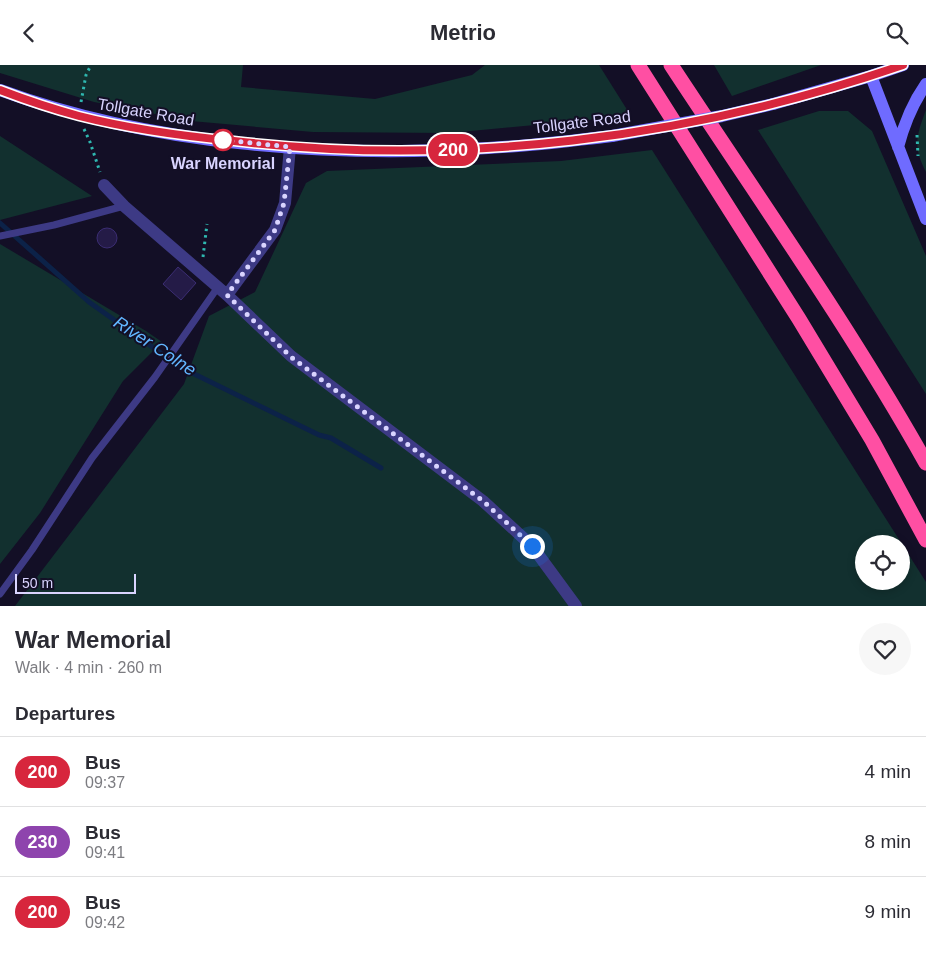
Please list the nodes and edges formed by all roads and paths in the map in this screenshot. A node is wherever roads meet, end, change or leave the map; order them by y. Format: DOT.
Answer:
graph roads {
  1 [pos="91,65"];
  2 [pos="638,65"];
  3 [pos="671,65"];
  4 [pos="903,65"];
  5 [pos="872,76"];
  6 [pos="926,84"];
  7 [pos="0,90"];
  8 [pos="78,116"];
  9 [pos="917,133"];
  10 [pos="290,147"];
  11 [pos="898,147"];
  12 [pos="921,164"];
  13 [pos="104,185"];
  14 [pos="124,206"];
  15 [pos="926,219"];
  16 [pos="206,224"];
  17 [pos="0,236"];
  18 [pos="202,272"];
  19 [pos="223,291"];
  20 [pos="926,463"];
  21 [pos="926,540"];
  22 [pos="0,594"];
  23 [pos="576,606"];
  1 -- 8 [label="path"];
  2 -- 21 [label="highway"];
  3 -- 20 [label="highway"];
  4 -- 5 [label="street, Tollgate Road"];
  5 -- 10 [label="street, Tollgate Road, bridge"];
  5 -- 11 [label="street"];
  6 -- 11 [label="street"];
  7 -- 8 [label="street, Tollgate Road"];
  8 -- 10 [label="street, Tollgate Road"];
  8 -- 13 [label="path"];
  9 -- 12 [label="path"];
  10 -- 19 [label="street"];
  11 -- 15 [label="street"];
  13 -- 14 [label="street"];
  14 -- 17 [label="lane"];
  14 -- 18 [label="street"];
  16 -- 18 [label="path"];
  18 -- 19 [label="street"];
  19 -- 22 [label="lane"];
  19 -- 23 [label="street"];
}
